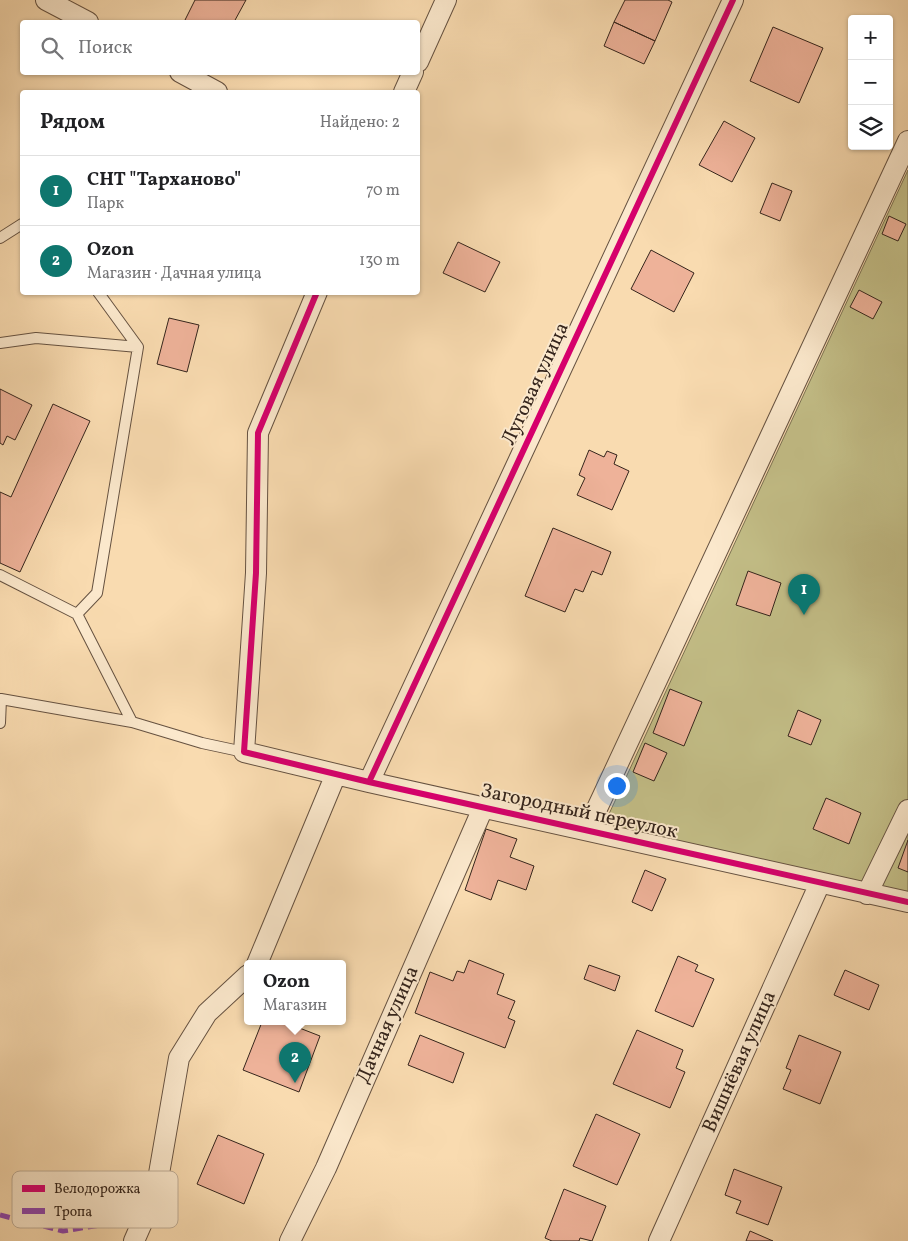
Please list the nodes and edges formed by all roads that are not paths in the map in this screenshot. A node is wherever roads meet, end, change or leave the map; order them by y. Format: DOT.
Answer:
graph roads {
  1 [pos="46,0"];
  2 [pos="446,0"];
  3 [pos="733,0"];
  4 [pos="84,20"];
  5 [pos="420,58"];
  6 [pos="186,75"];
  7 [pos="412,75"];
  8 [pos="213,90"];
  9 [pos="405,90"];
  10 [pos="908,141"];
  11 [pos="20,225"];
  12 [pos="0,238"];
  13 [pos="100,295"];
  14 [pos="316,295"];
  15 [pos="0,343"];
  16 [pos="138,347"];
  17 [pos="0,575"];
  18 [pos="77,614"];
  19 [pos="0,698"];
  20 [pos="132,722"];
  21 [pos="0,723"];
  22 [pos="244,752"];
  23 [pos="336,774"];
  24 [pos="368,782"];
  25 [pos="484,808"];
  26 [pos="908,810"];
  27 [pos="587,830"];
  28 [pos="820,883"];
  29 [pos="868,894"];
  30 [pos="908,902"];
  31 [pos="259,960"];
  32 [pos="244,980"];
  33 [pos="159,1171"];
  34 [pos="140,1228"];
  35 [pos="134,1241"];
  36 [pos="290,1241"];
  37 [pos="659,1241"];
  1 -- 4 [label="street"];
  2 -- 5 [label="street"];
  3 -- 24 [label="street, Луговая улица"];
  6 -- 8 [label="street"];
  7 -- 9 [label="street"];
  10 -- 27 [label="street"];
  11 -- 12 [label="lane"];
  13 -- 16 [label="lane"];
  14 -- 22 [label="street"];
  15 -- 16 [label="lane"];
  16 -- 18 [label="lane"];
  17 -- 18 [label="lane"];
  18 -- 20 [label="lane"];
  19 -- 20 [label="lane"];
  19 -- 21 [label="lane"];
  20 -- 22 [label="lane"];
  22 -- 23 [label="street, Загородный переулок"];
  23 -- 24 [label="street, Загородный переулок"];
  23 -- 31 [label="street"];
  24 -- 25 [label="street, Загородный переулок"];
  25 -- 27 [label="street, Загородный переулок"];
  25 -- 36 [label="street, Дачная улица"];
  26 -- 29 [label="street"];
  27 -- 28 [label="street, Загородный переулок"];
  28 -- 29 [label="street, Загородный переулок"];
  28 -- 37 [label="street, Вишнёвая улица"];
  29 -- 30 [label="street, Загородный переулок"];
  32 -- 33 [label="street"];
  34 -- 35 [label="street"];
}
